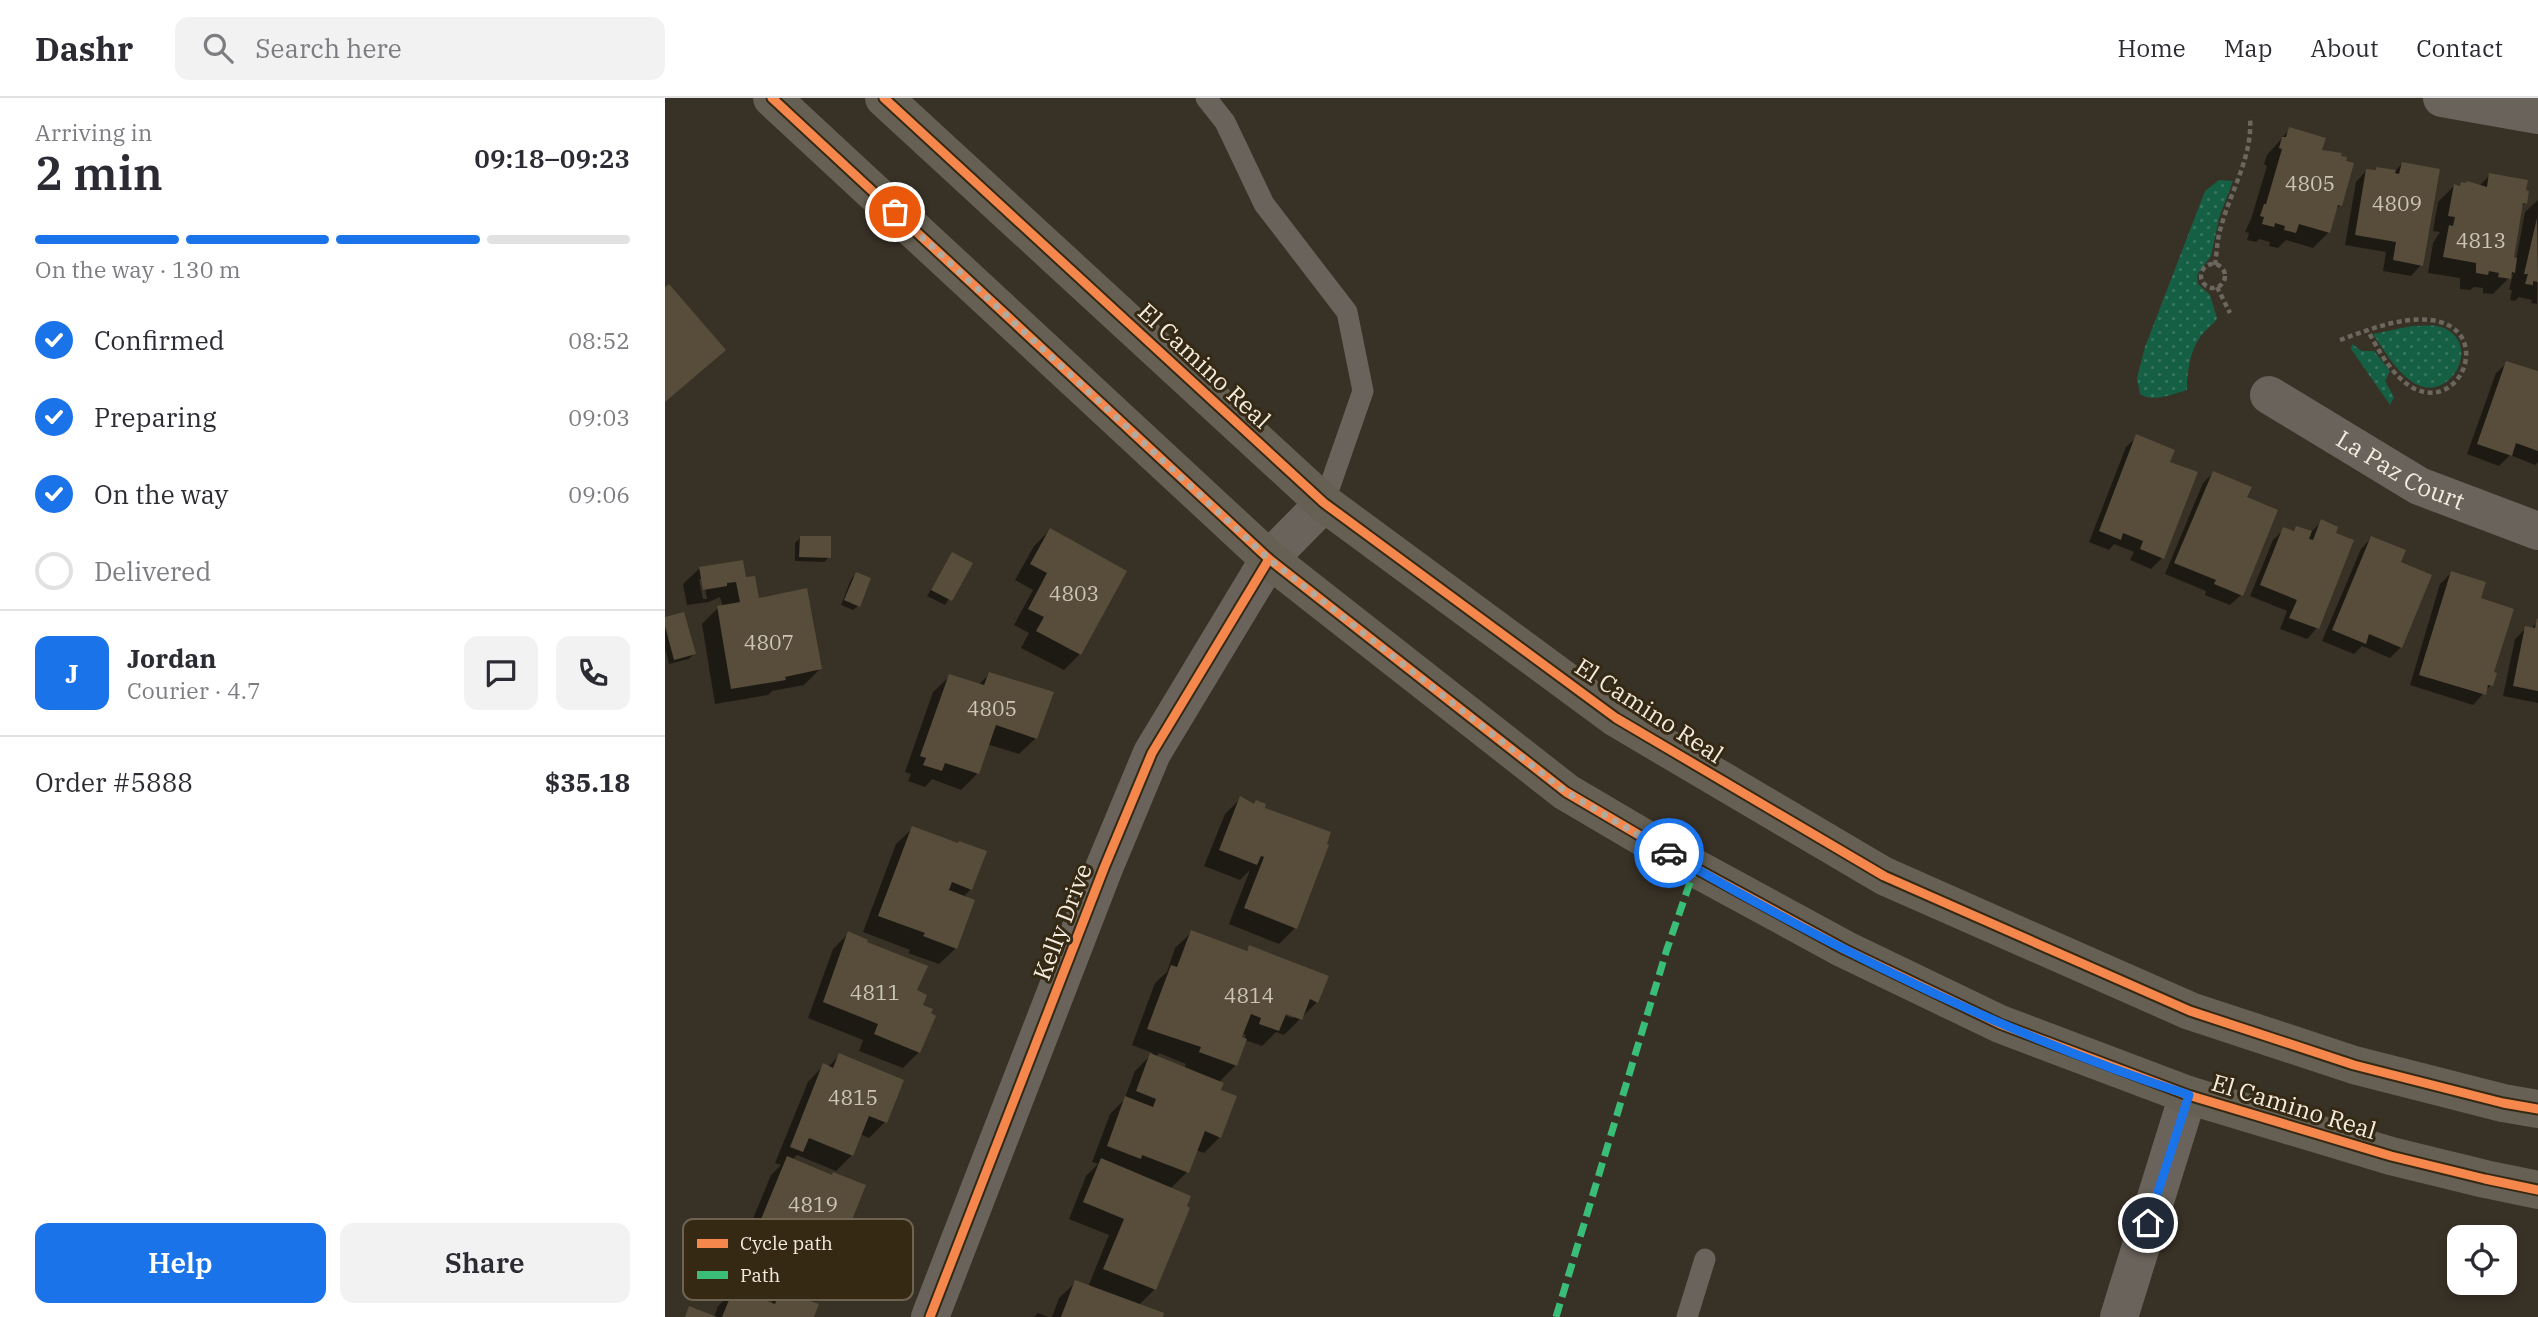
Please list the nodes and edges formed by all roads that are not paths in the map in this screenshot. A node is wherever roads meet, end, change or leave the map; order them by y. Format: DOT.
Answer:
graph roads {
  1 [pos="772,98"];
  2 [pos="884,98"];
  3 [pos="1206,98"];
  4 [pos="2442,98"];
  5 [pos="2538,115"];
  6 [pos="2269,395"];
  7 [pos="1324,503"];
  8 [pos="2538,531"];
  9 [pos="1269,559"];
  10 [pos="2189,1095"];
  11 [pos="2538,1109"];
  12 [pos="2538,1190"];
  13 [pos="1705,1259"];
  14 [pos="930,1317"];
  15 [pos="1687,1317"];
  16 [pos="2119,1317"];
  1 -- 9 [label="main road, El Camino Real"];
  2 -- 7 [label="main road, El Camino Real"];
  3 -- 7 [label="lane"];
  4 -- 5 [label="street"];
  6 -- 8 [label="street, La Paz Court"];
  7 -- 9 [label="street, Kelly Drive"];
  7 -- 11 [label="main road, El Camino Real"];
  9 -- 10 [label="main road, El Camino Real"];
  9 -- 14 [label="street, Kelly Drive"];
  10 -- 12 [label="main road, El Camino Real"];
  10 -- 16 [label="street"];
  13 -- 15 [label="lane"];
}
